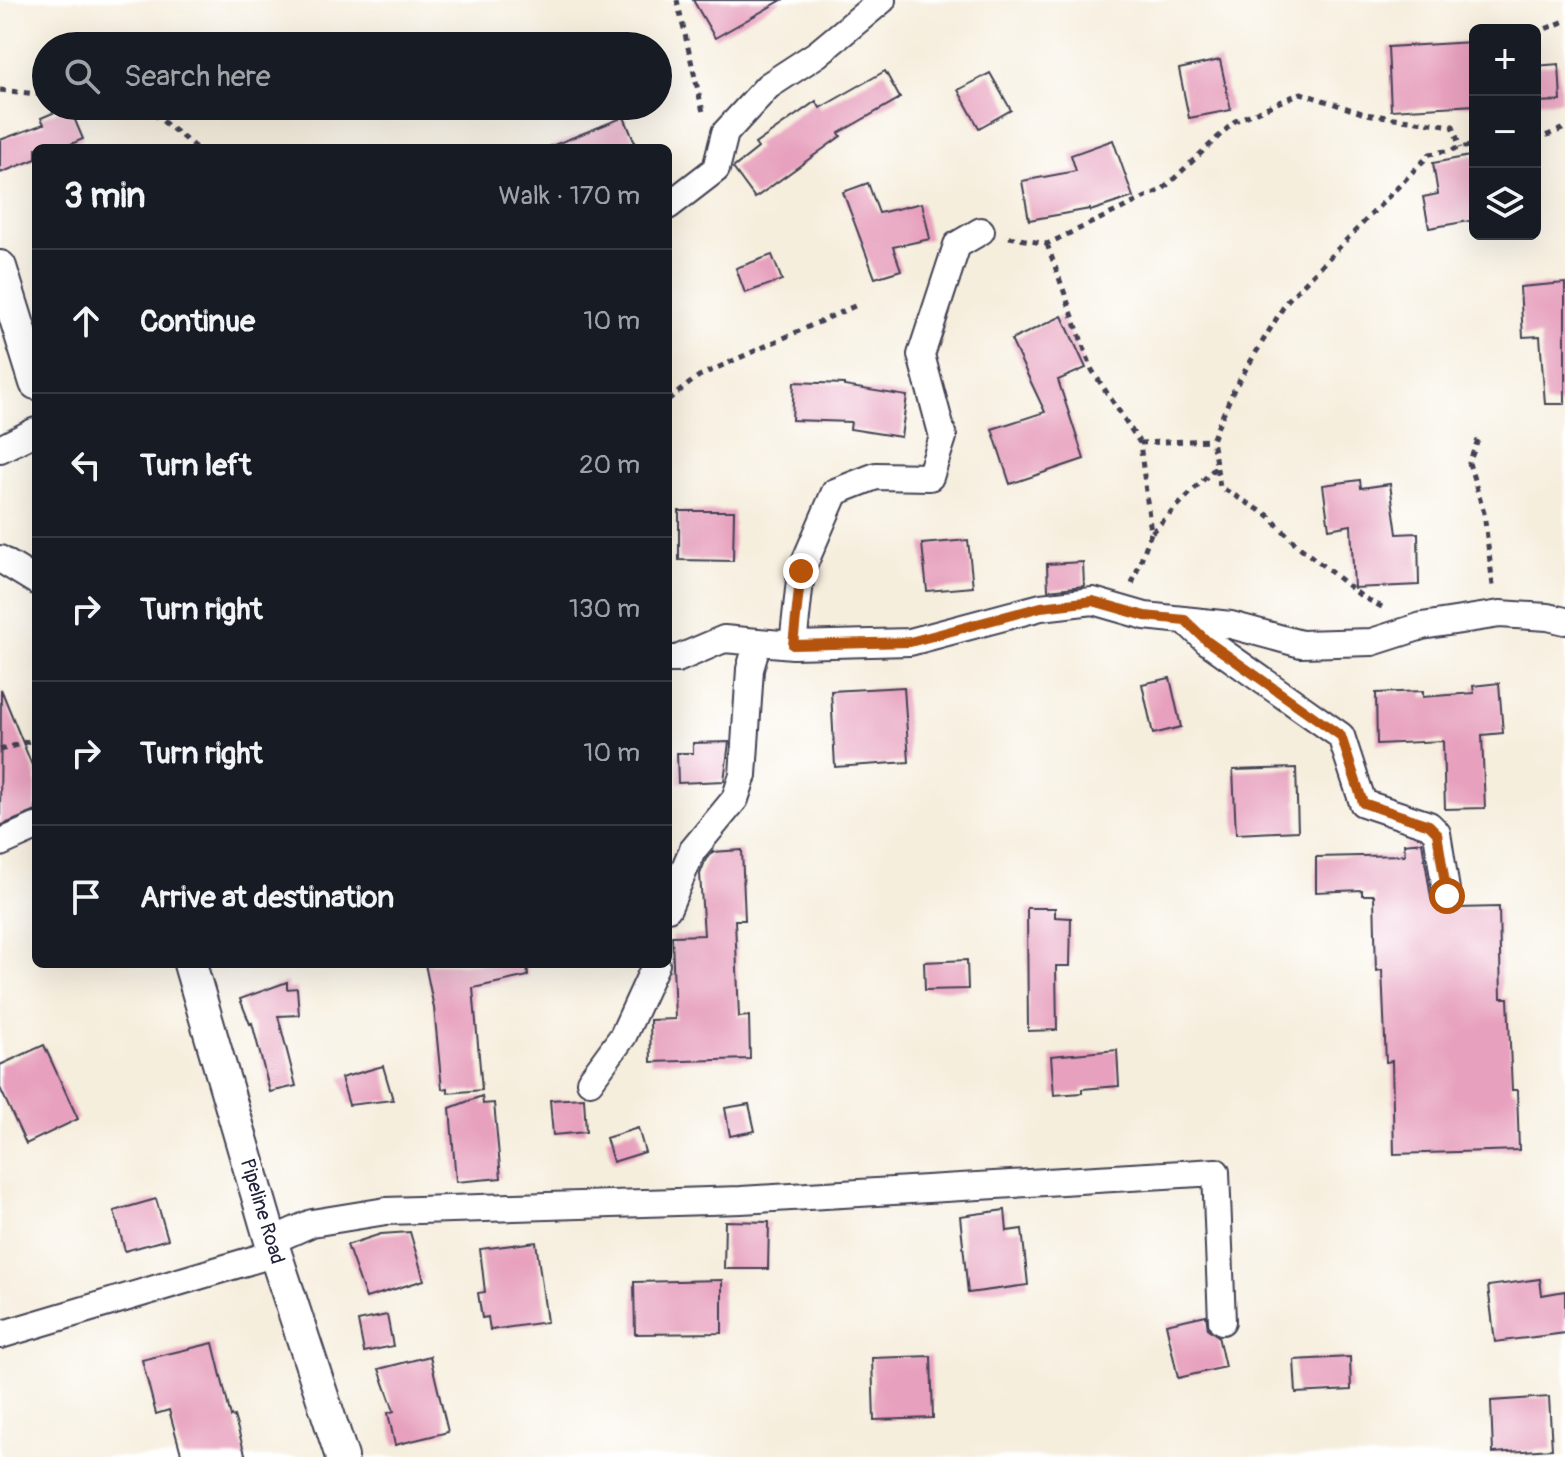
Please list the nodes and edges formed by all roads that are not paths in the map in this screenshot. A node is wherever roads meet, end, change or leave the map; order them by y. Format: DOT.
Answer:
graph roads {
  1 [pos="882,0"];
  2 [pos="672,203"];
  3 [pos="981,231"];
  4 [pos="0,267"];
  5 [pos="32,370"];
  6 [pos="32,433"];
  7 [pos="0,449"];
  8 [pos="0,559"];
  9 [pos="32,579"];
  10 [pos="1185,620"];
  11 [pos="1565,621"];
  12 [pos="758,642"];
  13 [pos="793,645"];
  14 [pos="672,659"];
  15 [pos="32,829"];
  16 [pos="0,843"];
  17 [pos="1447,896"];
  18 [pos="672,898"];
  19 [pos="191,968"];
  20 [pos="654,968"];
  21 [pos="590,1081"];
  22 [pos="273,1247"];
  23 [pos="1222,1321"];
  24 [pos="0,1335"];
  25 [pos="342,1457"];
  1 -- 2 [label="street"];
  3 -- 13 [label="street"];
  4 -- 5 [label="street"];
  6 -- 7 [label="street"];
  8 -- 9 [label="street"];
  10 -- 11 [label="street"];
  10 -- 13 [label="street"];
  10 -- 17 [label="street"];
  12 -- 13 [label="street"];
  12 -- 14 [label="street"];
  12 -- 18 [label="street"];
  15 -- 16 [label="street"];
  19 -- 22 [label="street, Pipeline Road"];
  20 -- 21 [label="street"];
  22 -- 23 [label="street"];
  22 -- 24 [label="street"];
  22 -- 25 [label="street, Pipeline Road"];
}
